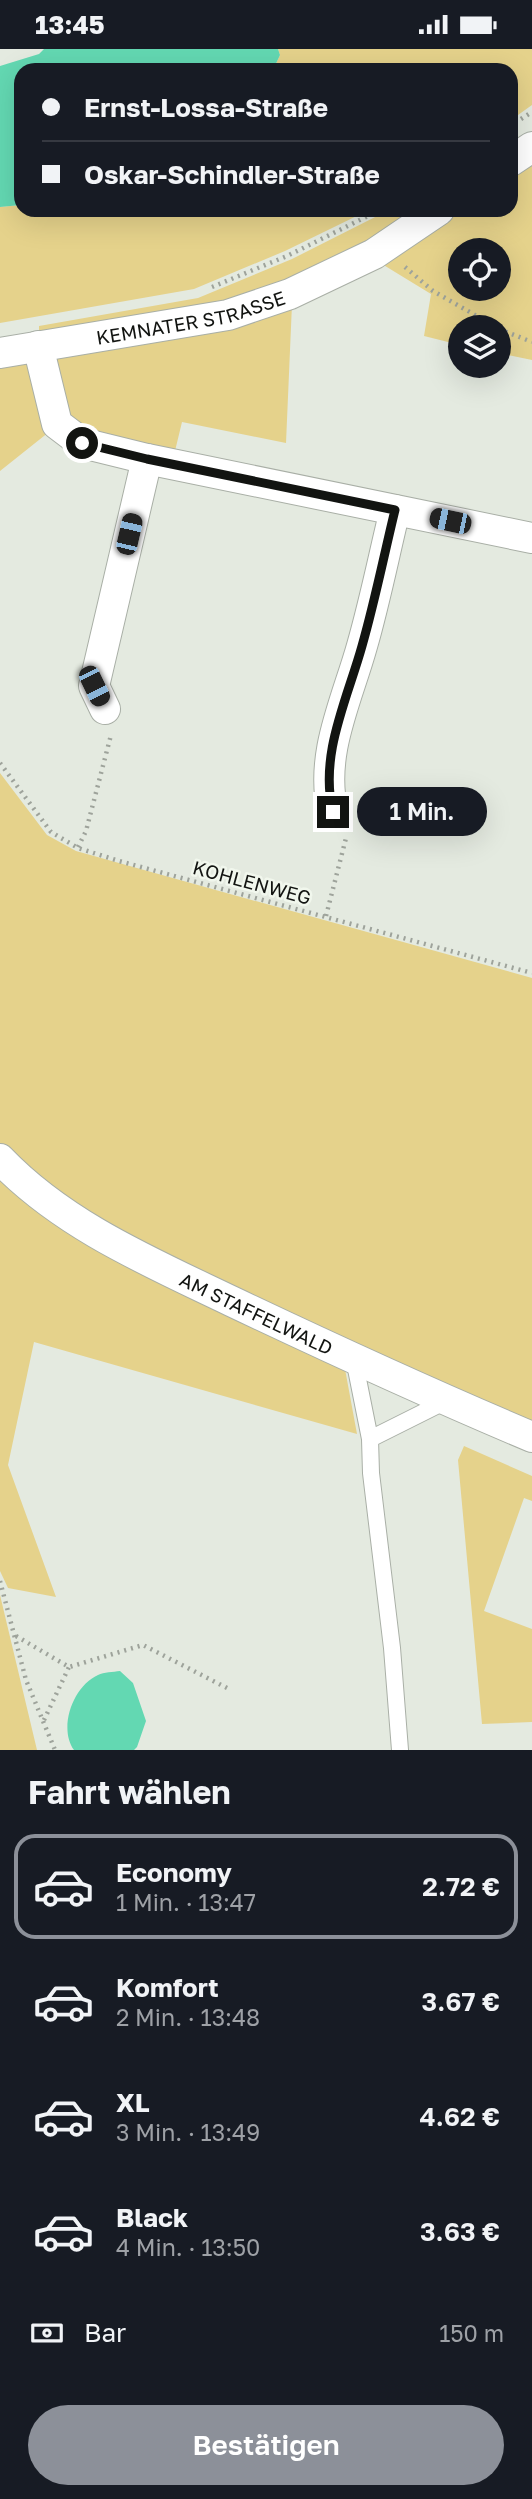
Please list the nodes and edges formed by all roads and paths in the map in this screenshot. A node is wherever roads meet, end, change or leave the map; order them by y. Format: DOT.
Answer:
graph roads {
  1 [pos="366,217"];
  2 [pos="429,217"];
  3 [pos="379,251"];
  4 [pos="207,289"];
  5 [pos="474,315"];
  6 [pos="511,334"];
  7 [pos="532,342"];
  8 [pos="38,347"];
  9 [pos="0,353"];
  10 [pos="147,459"];
  11 [pos="395,510"];
  12 [pos="532,538"];
  13 [pos="105,709"];
  14 [pos="0,763"];
  15 [pos="333,812"];
  16 [pos="78,848"];
  17 [pos="326,916"];
  18 [pos="532,973"];
  19 [pos="0,1159"];
  20 [pos="354,1359"];
  21 [pos="446,1401"];
  22 [pos="532,1437"];
  23 [pos="370,1439"];
  24 [pos="0,1581"];
  25 [pos="16,1636"];
  26 [pos="69,1667"];
  27 [pos="228,1688"];
  28 [pos="44,1720"];
  29 [pos="55,1750"];
  30 [pos="400,1750"];
  1 -- 4 [label="path"];
  2 -- 3 [label="street, KEMNATER STRASSE"];
  3 -- 5 [label="path"];
  3 -- 8 [label="street, KEMNATER STRASSE"];
  6 -- 7 [label="path"];
  8 -- 9 [label="street, KEMNATER STRASSE"];
  8 -- 10 [label="street"];
  10 -- 11 [label="street"];
  10 -- 13 [label="street"];
  11 -- 12 [label="street"];
  11 -- 15 [label="street"];
  13 -- 16 [label="path"];
  14 -- 16 [label="path, KOHLENWEG"];
  15 -- 17 [label="path"];
  16 -- 17 [label="path, KOHLENWEG"];
  17 -- 18 [label="path, KOHLENWEG"];
  19 -- 20 [label="street, AM STAFFELWALD"];
  20 -- 21 [label="street, AM STAFFELWALD"];
  20 -- 23 [label="lane"];
  21 -- 22 [label="street, AM STAFFELWALD"];
  21 -- 23 [label="lane"];
  23 -- 30 [label="lane"];
  24 -- 25 [label="path"];
  25 -- 26 [label="path"];
  25 -- 28 [label="path"];
  26 -- 27 [label="path"];
  26 -- 28 [label="path"];
  28 -- 29 [label="path"];
}
